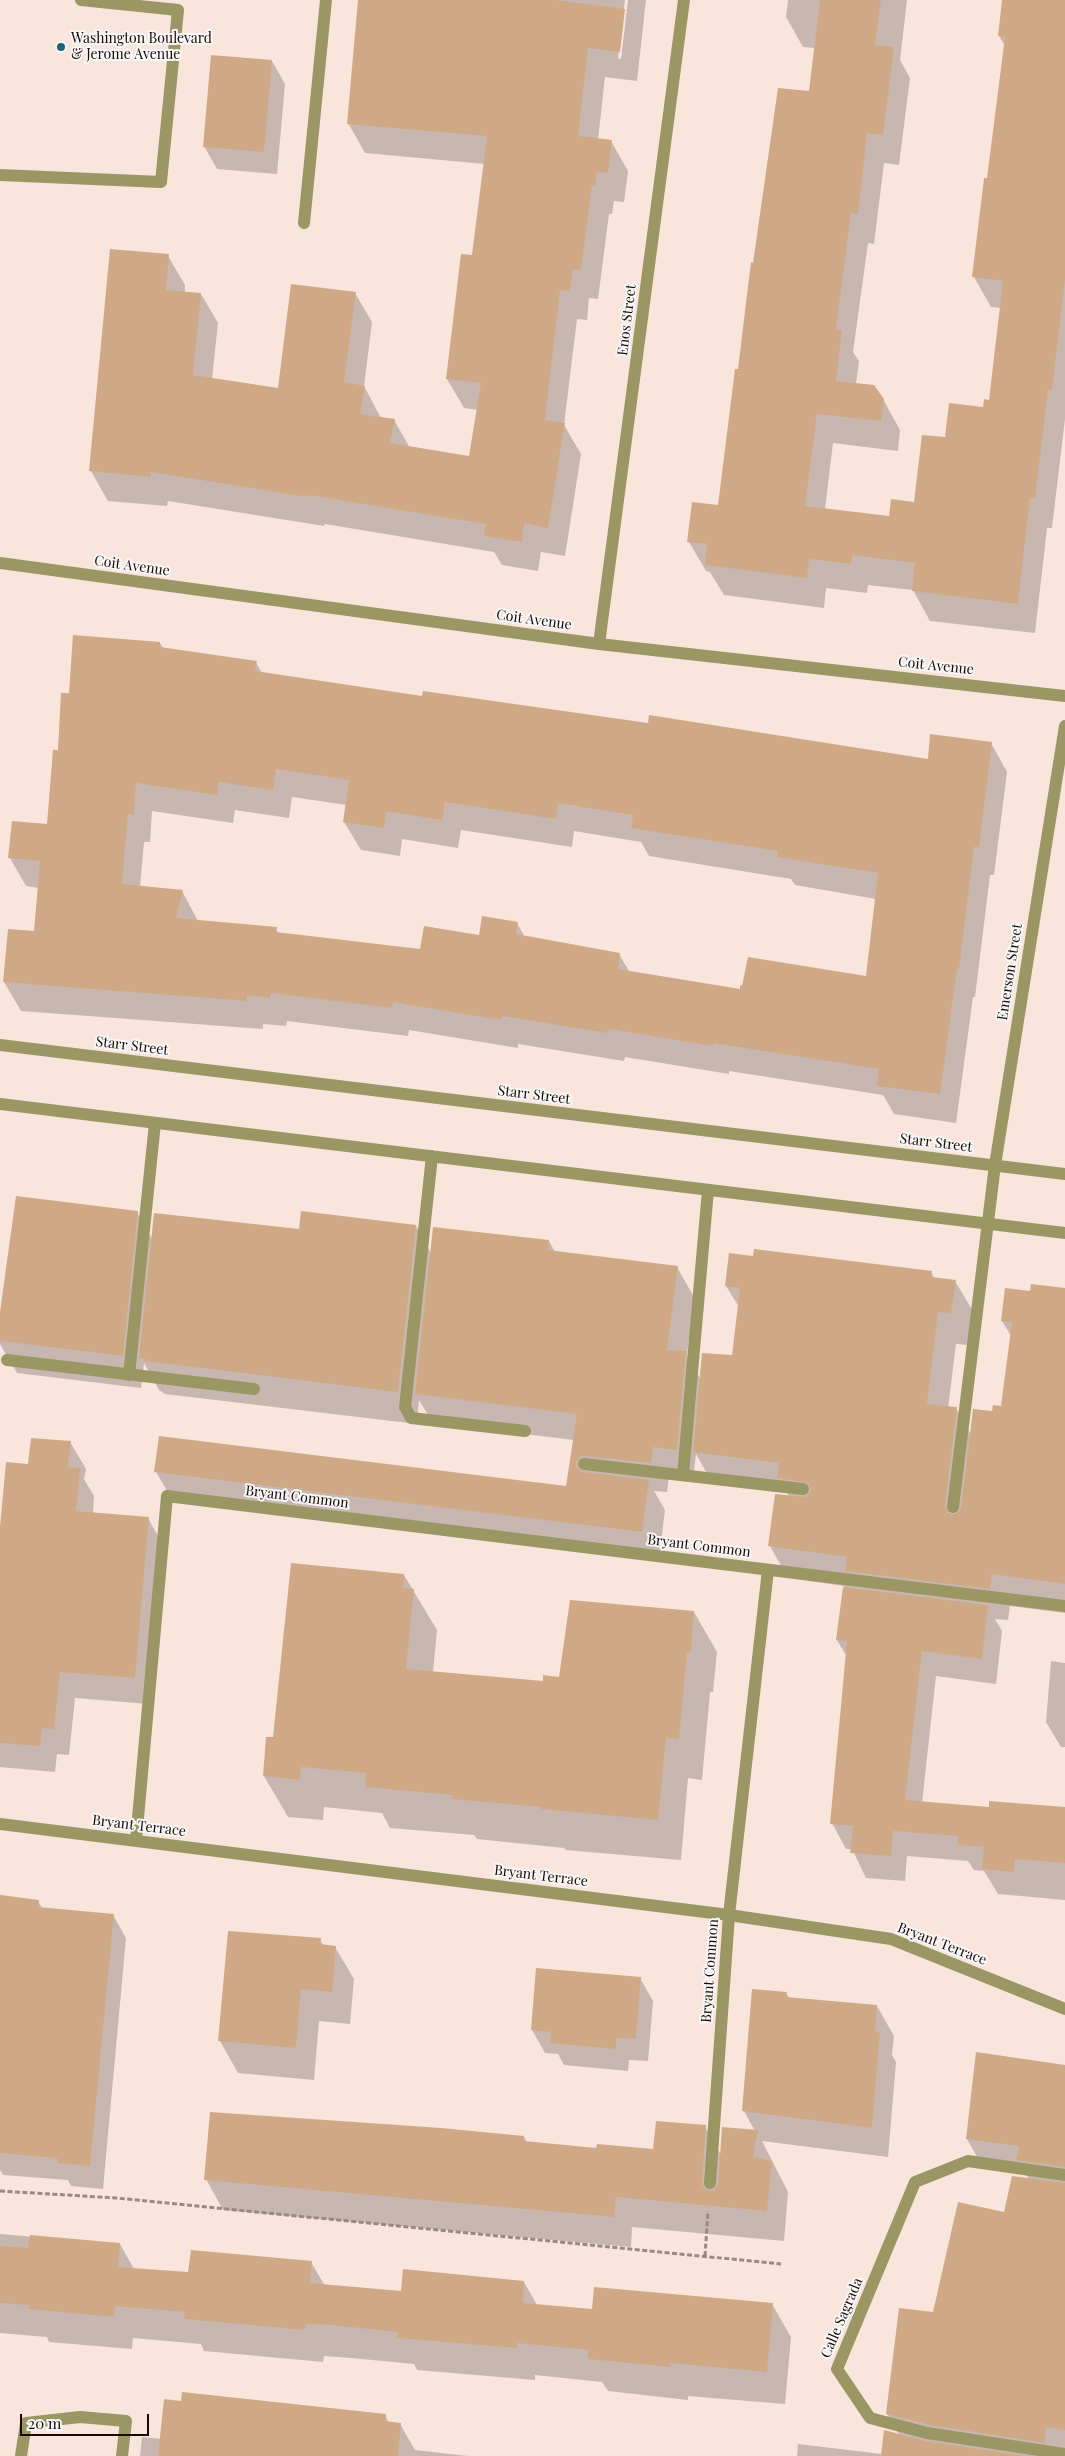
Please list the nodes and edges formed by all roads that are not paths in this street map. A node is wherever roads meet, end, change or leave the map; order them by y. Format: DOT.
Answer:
graph roads {
  1 [pos="81,0"];
  2 [pos="326,0"];
  3 [pos="684,0"];
  4 [pos="0,175"];
  5 [pos="304,223"];
  6 [pos="0,563"];
  7 [pos="599,644"];
  8 [pos="1065,696"];
  9 [pos="1065,726"];
  10 [pos="0,1045"];
  11 [pos="0,1104"];
  12 [pos="155,1123"];
  13 [pos="432,1156"];
  14 [pos="994,1165"];
  15 [pos="1065,1174"];
  16 [pos="708,1190"];
  17 [pos="988,1222"];
  18 [pos="1065,1233"];
  19 [pos="7,1360"];
  20 [pos="130,1375"];
  21 [pos="254,1389"];
  22 [pos="525,1431"];
  23 [pos="584,1464"];
  24 [pos="683,1475"];
  25 [pos="803,1489"];
  26 [pos="953,1507"];
  27 [pos="768,1570"];
  28 [pos="1065,1606"];
  29 [pos="0,1824"];
  30 [pos="136,1840"];
  31 [pos="729,1915"];
  32 [pos="1065,2009"];
  33 [pos="1065,2175"];
  34 [pos="710,2183"];
  35 [pos="1065,2454"];
  36 [pos="21,2456"];
  37 [pos="122,2456"];
  1 -- 4 [label="street"];
  2 -- 5 [label="street"];
  3 -- 7 [label="street, Enos Street"];
  6 -- 7 [label="street, Coit Avenue"];
  7 -- 8 [label="street, Coit Avenue"];
  9 -- 14 [label="street, Emerson Street"];
  10 -- 14 [label="street, Starr Street"];
  11 -- 12 [label="street"];
  12 -- 13 [label="street"];
  12 -- 20 [label="street"];
  13 -- 16 [label="street"];
  13 -- 22 [label="street"];
  14 -- 15 [label="street, Starr Street"];
  14 -- 17 [label="street, Emerson Street"];
  16 -- 17 [label="street"];
  16 -- 24 [label="street"];
  17 -- 18 [label="street"];
  17 -- 26 [label="street, Emerson Street"];
  19 -- 20 [label="street"];
  20 -- 21 [label="street"];
  23 -- 24 [label="street"];
  24 -- 25 [label="street"];
  27 -- 28 [label="street, Bryant Common"];
  27 -- 30 [label="street, Bryant Common"];
  27 -- 31 [label="street, Bryant Common"];
  29 -- 30 [label="street, Bryant Terrace"];
  30 -- 31 [label="street, Bryant Terrace"];
  31 -- 32 [label="street, Bryant Terrace"];
  31 -- 34 [label="street, Bryant Common"];
  33 -- 35 [label="street, Calle Sagrada"];
  36 -- 37 [label="street"];
}
